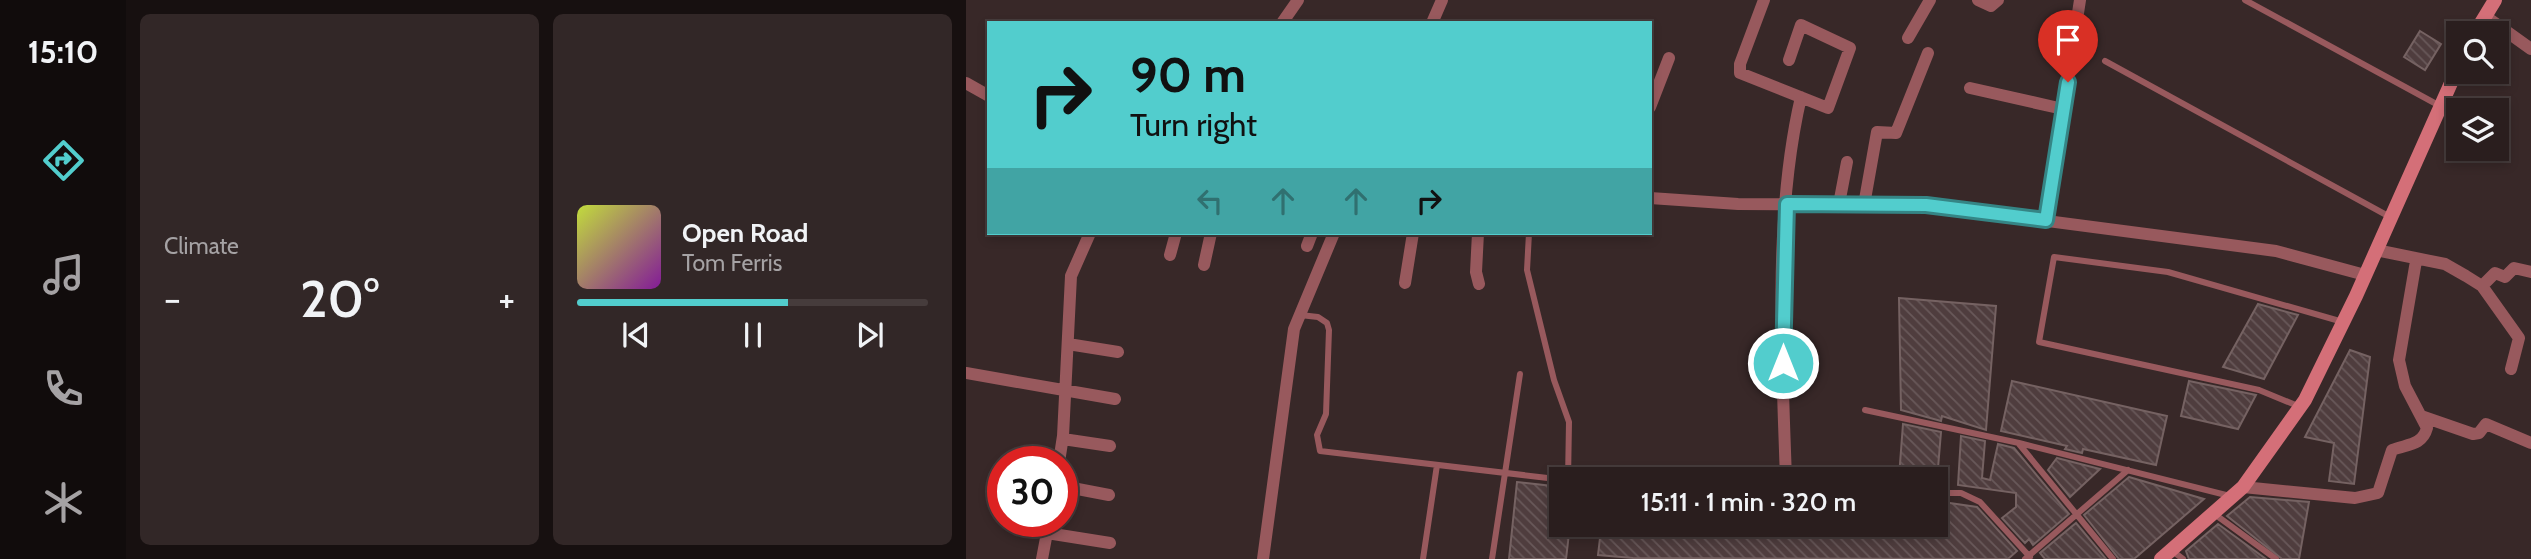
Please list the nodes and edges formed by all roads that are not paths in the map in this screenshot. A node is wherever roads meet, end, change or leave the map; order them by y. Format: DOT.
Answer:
graph roads {
  1 [pos="1298,0"];
  2 [pos="1442,0"];
  3 [pos="1764,0"];
  4 [pos="1930,0"];
  5 [pos="1978,0"];
  6 [pos="1998,0"];
  7 [pos="2080,0"];
  8 [pos="2245,0"];
  9 [pos="2495,0"];
  10 [pos="2485,16"];
  11 [pos="1283,21"];
  12 [pos="1434,21"];
  13 [pos="2482,21"];
  14 [pos="1908,38"];
  15 [pos="2531,49"];
  16 [pos="1928,53"];
  17 [pos="1669,58"];
  18 [pos="1789,60"];
  19 [pos="2105,61"];
  20 [pos="966,83"];
  21 [pos="2451,84"];
  22 [pos="1970,88"];
  23 [pos="987,95"];
  24 [pos="1801,97"];
  25 [pos="1652,102"];
  26 [pos="2441,107"];
  27 [pos="2063,109"];
  28 [pos="1847,162"];
  29 [pos="1652,198"];
  30 [pos="1787,204"];
  31 [pos="1839,204"];
  32 [pos="1864,205"];
  33 [pos="2390,217"];
  34 [pos="2046,220"];
  35 [pos="1089,235"];
  36 [pos="1175,235"];
  37 [pos="1211,235"];
  38 [pos="1311,235"];
  39 [pos="1333,235"];
  40 [pos="1413,235"];
  41 [pos="1478,235"];
  42 [pos="1529,235"];
  43 [pos="1307,246"];
  44 [pos="2376,250"];
  45 [pos="1170,255"];
  46 [pos="2416,261"];
  47 [pos="1204,265"];
  48 [pos="2531,272"];
  49 [pos="2365,275"];
  50 [pos="1405,283"];
  51 [pos="1479,284"];
  52 [pos="2482,286"];
  53 [pos="1300,315"];
  54 [pos="2343,322"];
  55 [pos="1068,344"];
  56 [pos="1118,352"];
  57 [pos="2511,369"];
  58 [pos="966,373"];
  59 [pos="1520,374"];
  60 [pos="1066,391"];
  61 [pos="1115,399"];
  62 [pos="2300,407"];
  63 [pos="1864,410"];
  64 [pos="2421,416"];
  65 [pos="1063,439"];
  66 [pos="2019,443"];
  67 [pos="2531,443"];
  68 [pos="1062,446"];
  69 [pos="1110,446"];
  70 [pos="1437,465"];
  71 [pos="1567,467"];
  72 [pos="1786,467"];
  73 [pos="2128,470"];
  74 [pos="1506,473"];
  75 [pos="1549,478"];
  76 [pos="1078,489"];
  77 [pos="2237,491"];
  78 [pos="1948,493"];
  79 [pos="1109,495"];
  80 [pos="2213,513"];
  81 [pos="2077,515"];
  82 [pos="1078,535"];
  83 [pos="1046,537"];
  84 [pos="1110,543"];
  85 [pos="2171,556"];
  86 [pos="2028,558"];
  87 [pos="1042,559"];
  88 [pos="1262,559"];
  89 [pos="1423,559"];
  90 [pos="1492,559"];
  91 [pos="2113,559"];
  92 [pos="2276,559"];
  1 -- 11 [label="street"];
  2 -- 12 [label="street"];
  3 -- 24 [label="street"];
  4 -- 14 [label="street"];
  5 -- 6 [label="street"];
  7 -- 27 [label="street"];
  8 -- 26 [label="lane"];
  9 -- 10 [label="street"];
  10 -- 13 [label="street"];
  10 -- 15 [label="street"];
  16 -- 32 [label="street"];
  17 -- 25 [label="street"];
  18 -- 24 [label="street"];
  19 -- 33 [label="lane"];
  20 -- 23 [label="street"];
  21 -- 26 [label="street"];
  22 -- 27 [label="street"];
  24 -- 30 [label="street"];
  26 -- 33 [label="street"];
  27 -- 34 [label="street"];
  28 -- 31 [label="street"];
  29 -- 30 [label="street"];
  30 -- 31 [label="street"];
  30 -- 72 [label="street"];
  31 -- 32 [label="street"];
  32 -- 34 [label="street"];
  33 -- 44 [label="street"];
  34 -- 49 [label="street"];
  35 -- 55 [label="street"];
  36 -- 45 [label="street"];
  37 -- 47 [label="street"];
  38 -- 43 [label="street"];
  39 -- 53 [label="street"];
  40 -- 50 [label="street"];
  41 -- 51 [label="street"];
  42 -- 71 [label="lane"];
  44 -- 46 [label="street"];
  44 -- 49 [label="street"];
  46 -- 52 [label="street"];
  46 -- 64 [label="street"];
  48 -- 52 [label="street"];
  49 -- 54 [label="street"];
  52 -- 57 [label="street"];
  53 -- 70 [label="lane"];
  53 -- 88 [label="street"];
  54 -- 62 [label="street"];
  54 -- 62 [label="lane"];
  55 -- 56 [label="street"];
  55 -- 60 [label="street"];
  58 -- 60 [label="street"];
  59 -- 74 [label="lane"];
  60 -- 61 [label="street"];
  60 -- 65 [label="street"];
  62 -- 77 [label="street"];
  63 -- 66 [label="lane"];
  64 -- 67 [label="street"];
  64 -- 77 [label="street"];
  65 -- 68 [label="street"];
  65 -- 69 [label="street"];
  66 -- 73 [label="lane"];
  66 -- 81 [label="lane"];
  70 -- 74 [label="lane"];
  70 -- 89 [label="lane"];
  73 -- 77 [label="lane"];
  73 -- 81 [label="lane"];
  74 -- 75 [label="lane"];
  74 -- 90 [label="lane"];
  76 -- 79 [label="street"];
  77 -- 80 [label="street"];
  78 -- 86 [label="lane"];
  80 -- 85 [label="street"];
  80 -- 92 [label="lane"];
  81 -- 86 [label="lane"];
  81 -- 91 [label="lane"];
  82 -- 84 [label="street"];
  83 -- 87 [label="street"];
}
